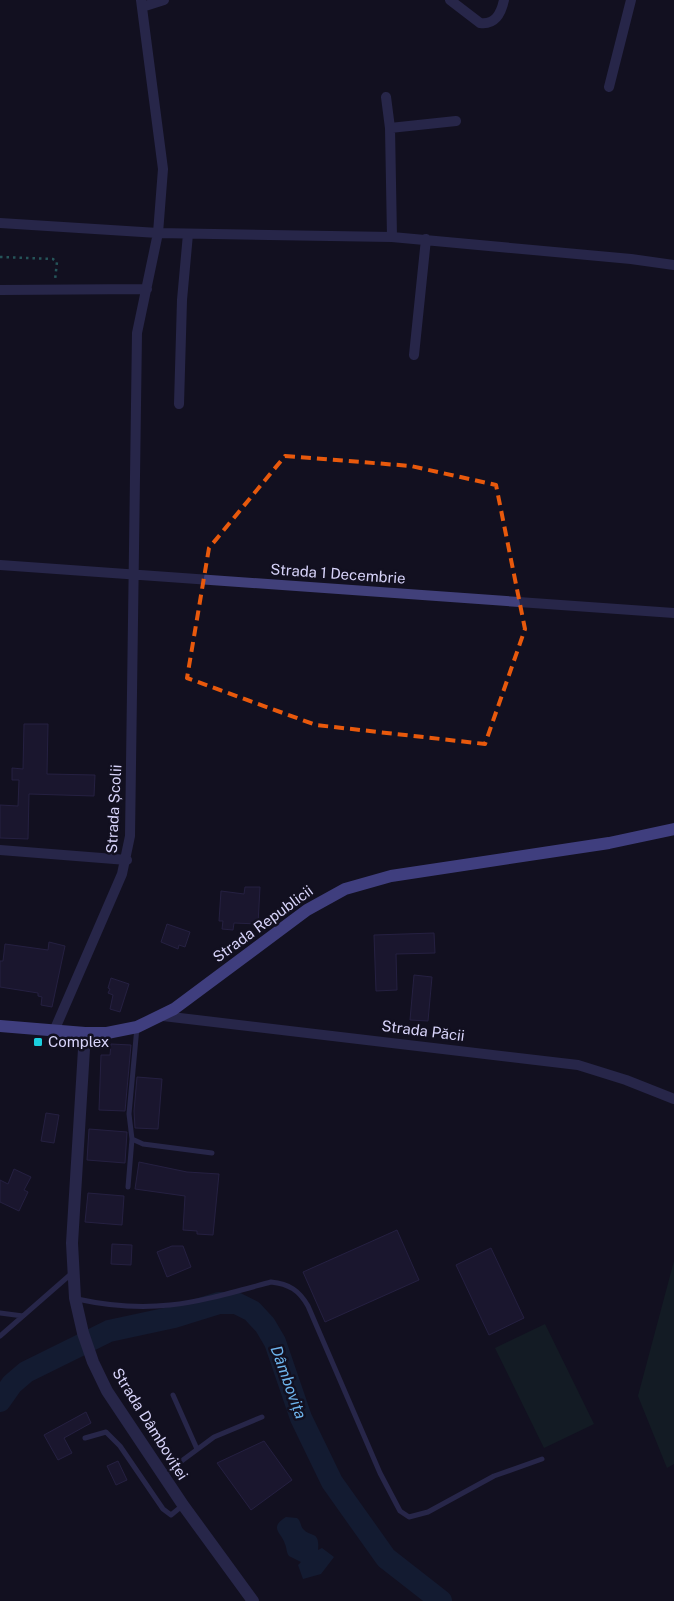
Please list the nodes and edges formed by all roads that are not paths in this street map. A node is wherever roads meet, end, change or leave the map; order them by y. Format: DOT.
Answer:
graph roads {
  1 [pos="164,0"];
  2 [pos="450,0"];
  3 [pos="504,0"];
  4 [pos="631,0"];
  5 [pos="142,4"];
  6 [pos="609,87"];
  7 [pos="386,97"];
  8 [pos="456,121"];
  9 [pos="390,128"];
  10 [pos="0,223"];
  11 [pos="158,233"];
  12 [pos="188,234"];
  13 [pos="392,237"];
  14 [pos="426,240"];
  15 [pos="674,265"];
  16 [pos="147,289"];
  17 [pos="0,290"];
  18 [pos="414,355"];
  19 [pos="179,404"];
  20 [pos="0,565"];
  21 [pos="135,574"];
  22 [pos="674,613"];
  23 [pos="674,829"];
  24 [pos="0,850"];
  25 [pos="127,860"];
  26 [pos="163,1016"];
  27 [pos="0,1026"];
  28 [pos="136,1028"];
  29 [pos="54,1031"];
  30 [pos="85,1033"];
  31 [pos="674,1099"];
  32 [pos="132,1139"];
  33 [pos="212,1153"];
  34 [pos="128,1188"];
  35 [pos="72,1274"];
  36 [pos="75,1300"];
  37 [pos="0,1313"];
  38 [pos="23,1316"];
  39 [pos="0,1336"];
  40 [pos="173,1395"];
  41 [pos="262,1417"];
  42 [pos="85,1438"];
  43 [pos="197,1449"];
  44 [pos="542,1459"];
  45 [pos="162,1475"];
  46 [pos="183,1505"];
  47 [pos="253,1601"];
  1 -- 5 [label="street"];
  2 -- 3 [label="street"];
  4 -- 6 [label="street"];
  5 -- 11 [label="street, Strada Școlii"];
  7 -- 9 [label="street"];
  8 -- 9 [label="street"];
  9 -- 13 [label="street"];
  10 -- 11 [label="street"];
  11 -- 12 [label="street"];
  11 -- 16 [label="street, Strada Școlii"];
  12 -- 13 [label="street"];
  12 -- 19 [label="street"];
  13 -- 14 [label="street"];
  14 -- 15 [label="street"];
  14 -- 18 [label="street"];
  16 -- 17 [label="street"];
  16 -- 21 [label="street, Strada Școlii"];
  20 -- 21 [label="street, Strada 1 Decembrie"];
  21 -- 22 [label="street, Strada 1 Decembrie"];
  21 -- 25 [label="street, Strada Școlii"];
  23 -- 26 [label="main road, Strada Republicii"];
  24 -- 25 [label="street"];
  25 -- 29 [label="street, Strada Școlii"];
  26 -- 28 [label="main road, Strada Republicii"];
  26 -- 31 [label="street, Strada Păcii"];
  27 -- 29 [label="main road, Strada Republicii"];
  28 -- 30 [label="main road, Strada Republicii"];
  28 -- 32 [label="lane"];
  29 -- 30 [label="main road, Strada Republicii"];
  30 -- 35 [label="street, Strada Dâmboviței"];
  32 -- 33 [label="lane"];
  32 -- 34 [label="lane"];
  35 -- 36 [label="street, Strada Dâmboviței"];
  35 -- 38 [label="lane"];
  36 -- 44 [label="lane"];
  36 -- 45 [label="street, Strada Dâmboviței"];
  37 -- 38 [label="lane"];
  38 -- 39 [label="lane"];
  40 -- 43 [label="lane"];
  41 -- 43 [label="lane"];
  42 -- 46 [label="lane"];
  43 -- 45 [label="lane"];
  45 -- 46 [label="street, Strada Dâmboviței"];
  46 -- 47 [label="street, Strada Dâmboviței"];
}
